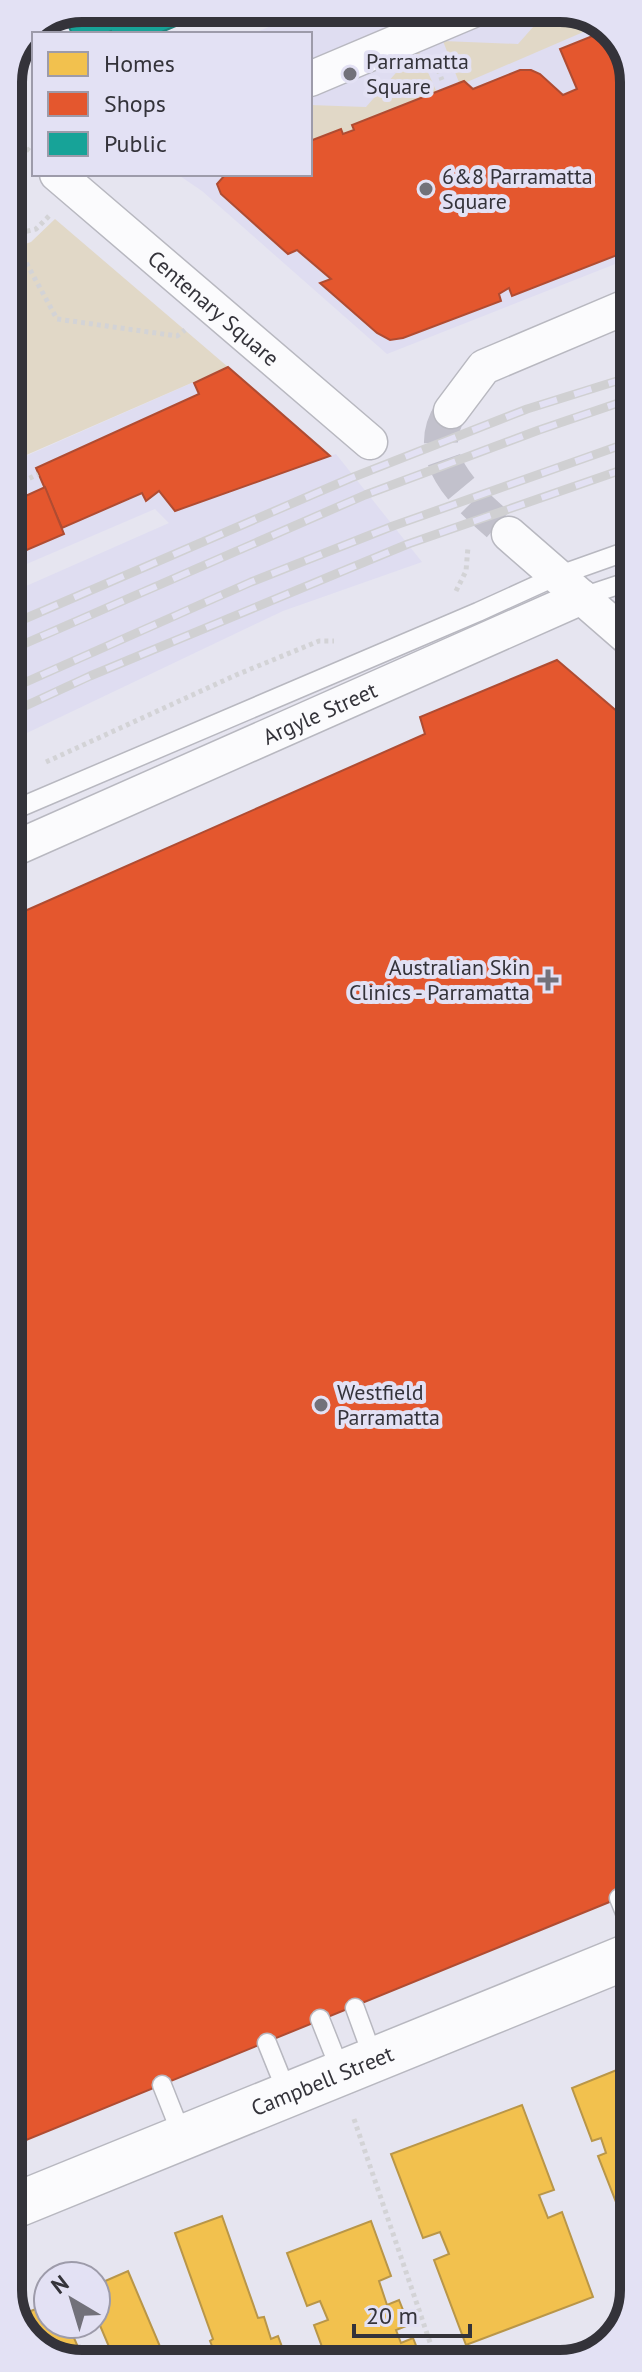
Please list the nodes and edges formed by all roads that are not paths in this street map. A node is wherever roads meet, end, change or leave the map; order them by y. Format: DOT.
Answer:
graph roads {
  1 [pos="445,22"];
  2 [pos="312,78"];
  3 [pos="70,177"];
  4 [pos="620,309"];
  5 [pos="451,411"];
  6 [pos="370,442"];
  7 [pos="509,534"];
  8 [pos="620,554"];
  9 [pos="557,576"];
  10 [pos="620,584"];
  11 [pos="582,597"];
  12 [pos="620,631"];
  13 [pos="22,806"];
  14 [pos="22,845"];
  15 [pos="620,1960"];
  16 [pos="355,2008"];
  17 [pos="320,2019"];
  18 [pos="267,2043"];
  19 [pos="358,2067"];
  20 [pos="162,2085"];
  21 [pos="288,2095"];
  22 [pos="183,2138"];
  23 [pos="22,2203"];
  1 -- 2 [label="street"];
  3 -- 6 [label="street, Centenary Square"];
  4 -- 5 [label="street"];
  7 -- 9 [label="street"];
  8 -- 9 [label="lane, Argyle Street"];
  9 -- 11 [label="street"];
  9 -- 13 [label="lane, Argyle Street"];
  10 -- 11 [label="lane, Argyle Street"];
  11 -- 12 [label="street"];
  11 -- 14 [label="street, Argyle Street"];
  15 -- 19 [label="main road, Campbell Street"];
  16 -- 19 [label="lane"];
  17 -- 19 [label="lane"];
  18 -- 21 [label="lane"];
  19 -- 21 [label="main road, Campbell Street"];
  20 -- 22 [label="lane"];
  21 -- 22 [label="main road, Campbell Street"];
  22 -- 23 [label="main road, Campbell Street"];
}
